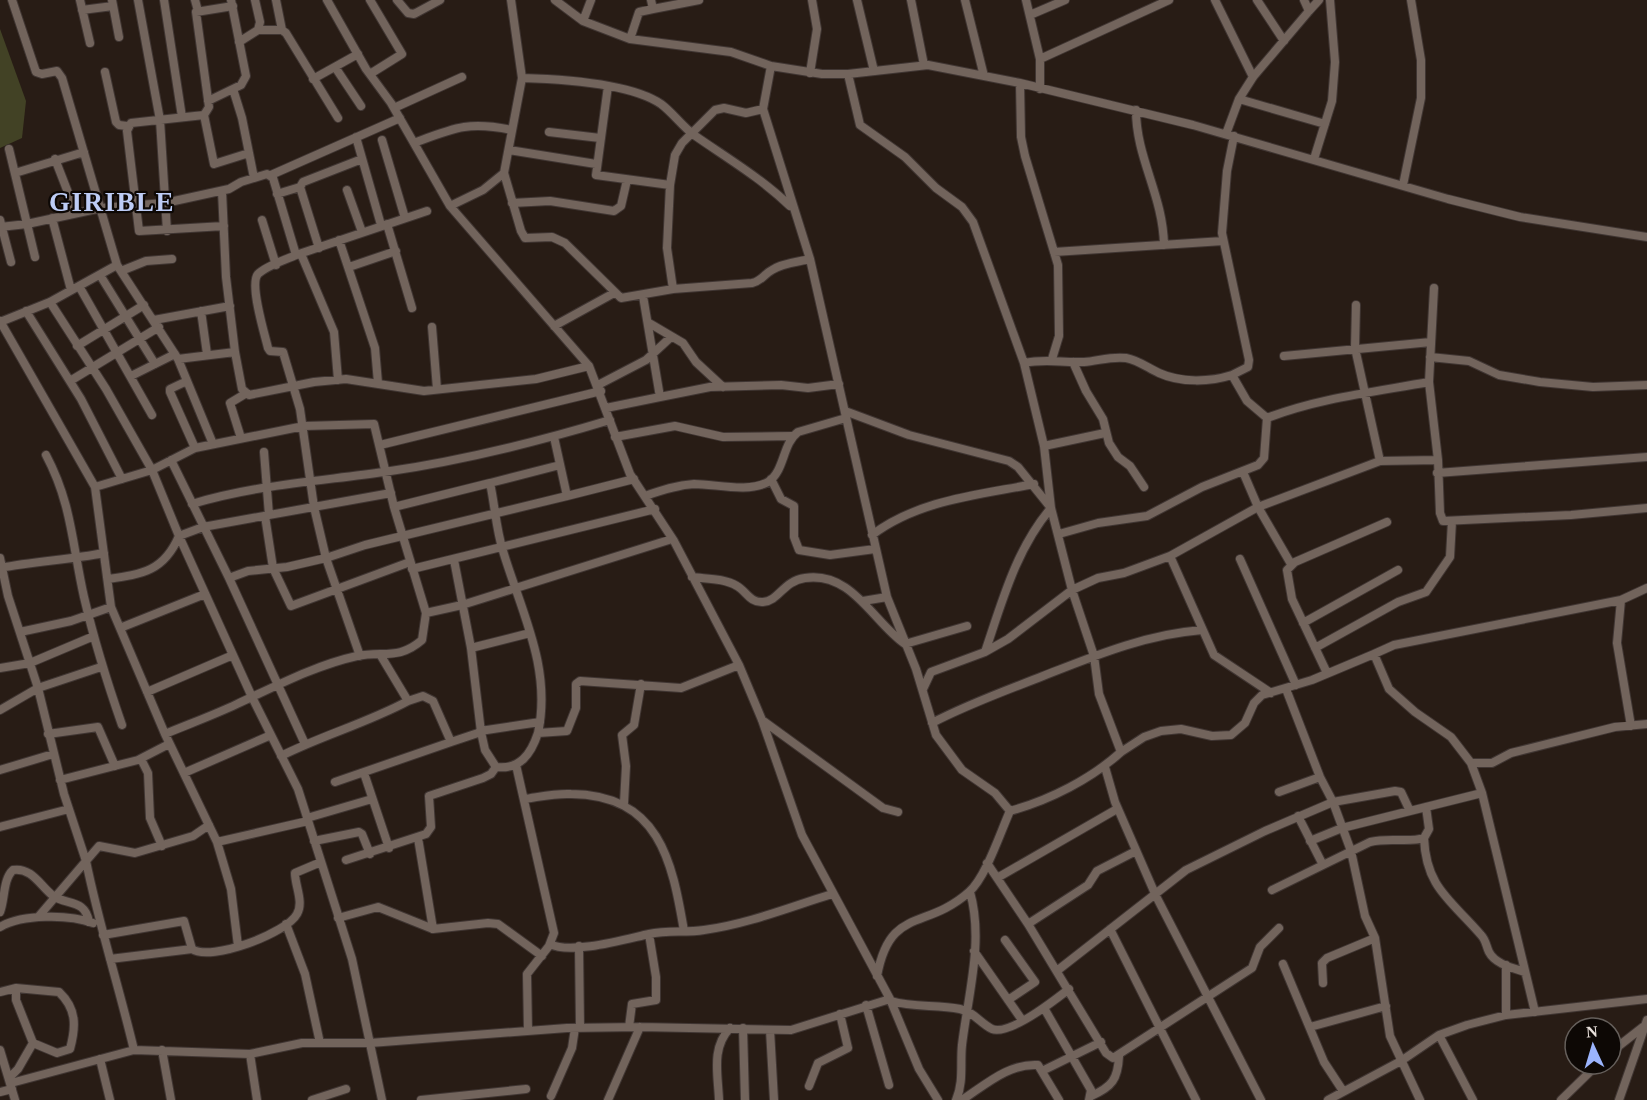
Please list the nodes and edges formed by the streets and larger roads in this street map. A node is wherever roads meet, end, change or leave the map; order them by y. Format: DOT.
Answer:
graph roads {
  1 [pos="12,0"];
  2 [pos="80,0"];
  3 [pos="140,0"];
  4 [pos="164,0"];
  5 [pos="195,0"];
  6 [pos="255,0"];
  7 [pos="276,0"];
  8 [pos="327,0"];
  9 [pos="370,0"];
  10 [pos="397,0"];
  11 [pos="440,0"];
  12 [pos="511,0"];
  13 [pos="555,0"];
  14 [pos="591,0"];
  15 [pos="699,0"];
  16 [pos="812,0"];
  17 [pos="857,0"];
  18 [pos="911,0"];
  19 [pos="965,0"];
  20 [pos="1026,0"];
  21 [pos="1065,0"];
  22 [pos="1169,0"];
  23 [pos="1215,0"];
  24 [pos="1257,0"];
  25 [pos="1304,0"];
  26 [pos="1319,0"];
  27 [pos="1330,0"];
  28 [pos="1411,0"];
  29 [pos="112,3"];
  30 [pos="232,3"];
  31 [pos="652,4"];
  32 [pos="82,10"];
  33 [pos="198,11"];
  34 [pos="1309,11"];
  35 [pos="1030,15"];
  36 [pos="583,21"];
  37 [pos="258,30"];
  38 [pos="282,30"];
  39 [pos="119,37"];
  40 [pos="630,39"];
  41 [pos="1284,41"];
  42 [pos="240,42"];
  43 [pos="90,43"];
  44 [pos="358,54"];
  45 [pos="1040,59"];
  46 [pos="924,65"];
  47 [pos="771,66"];
  48 [pos="334,67"];
  49 [pos="874,71"];
  50 [pos="105,72"];
  51 [pos="810,73"];
  52 [pos="370,74"];
  53 [pos="848,74"];
  54 [pos="984,76"];
  55 [pos="462,77"];
  56 [pos="1253,77"];
  57 [pos="522,78"];
  58 [pos="313,79"];
  59 [pos="1020,83"];
  60 [pos="608,86"];
  61 [pos="233,89"];
  62 [pos="1040,89"];
  63 [pos="1239,99"];
  64 [pos="208,101"];
  65 [pos="361,106"];
  66 [pos="394,108"];
  67 [pos="763,109"];
  68 [pos="1136,110"];
  69 [pos="204,115"];
  70 [pos="182,117"];
  71 [pos="338,118"];
  72 [pos="400,118"];
  73 [pos="160,120"];
  74 [pos="1325,124"];
  75 [pos="128,126"];
  76 [pos="512,130"];
  77 [pos="549,132"];
  78 [pos="692,134"];
  79 [pos="1230,135"];
  80 [pos="356,137"];
  81 [pos="600,138"];
  82 [pos="382,140"];
  83 [pos="414,143"];
  84 [pos="9,149"];
  85 [pos="509,150"];
  86 [pos="84,152"];
  87 [pos="249,153"];
  88 [pos="55,159"];
  89 [pos="362,159"];
  90 [pos="1314,159"];
  91 [pos="596,164"];
  92 [pos="15,173"];
  93 [pos="504,173"];
  94 [pos="271,175"];
  95 [pos="254,178"];
  96 [pos="627,180"];
  97 [pos="670,185"];
  98 [pos="1403,185"];
  99 [pos="300,187"];
  100 [pos="347,190"];
  101 [pos="222,191"];
  102 [pos="277,194"];
  103 [pos="165,203"];
  104 [pos="512,203"];
  105 [pos="134,204"];
  106 [pos="450,206"];
  107 [pos="101,208"];
  108 [pos="792,208"];
  109 [pos="427,211"];
  110 [pos="76,213"];
  111 [pos="52,218"];
  112 [pos="405,218"];
  113 [pos="262,220"];
  114 [pos="0,224"];
  115 [pos="27,224"];
  116 [pos="384,225"];
  117 [pos="224,226"];
  118 [pos="167,231"];
  119 [pos="362,232"];
  120 [pos="1647,237"];
  121 [pos="339,240"];
  122 [pos="1223,241"];
  123 [pos="1164,245"];
  124 [pos="319,248"];
  125 [pos="396,251"];
  126 [pos="1054,252"];
  127 [pos="298,255"];
  128 [pos="35,257"];
  129 [pos="172,259"];
  130 [pos="810,259"];
  131 [pos="11,262"];
  132 [pos="276,265"];
  133 [pos="349,267"];
  134 [pos="119,268"];
  135 [pos="100,275"];
  136 [pos="75,288"];
  137 [pos="1434,288"];
  138 [pos="673,289"];
  139 [pos="614,293"];
  140 [pos="644,296"];
  141 [pos="50,302"];
  142 [pos="144,305"];
  143 [pos="1356,305"];
  144 [pos="230,306"];
  145 [pos="412,308"];
  146 [pos="26,311"];
  147 [pos="201,311"];
  148 [pos="126,316"];
  149 [pos="0,321"];
  150 [pos="156,323"];
  151 [pos="649,323"];
  152 [pos="554,326"];
  153 [pos="432,327"];
  154 [pos="104,332"];
  155 [pos="671,337"];
  156 [pos="140,339"];
  157 [pos="1431,342"];
  158 [pos="77,346"];
  159 [pos="1355,348"];
  160 [pos="235,352"];
  161 [pos="117,354"];
  162 [pos="207,354"];
  163 [pos="654,354"];
  164 [pos="1284,356"];
  165 [pos="176,357"];
  166 [pos="1430,357"];
  167 [pos="1052,359"];
  168 [pos="1073,362"];
  169 [pos="1024,363"];
  170 [pos="155,364"];
  171 [pos="589,366"];
  172 [pos="92,369"];
  173 [pos="1232,375"];
  174 [pos="131,376"];
  175 [pos="338,380"];
  176 [pos="70,381"];
  177 [pos="187,381"];
  178 [pos="1429,382"];
  179 [pos="378,383"];
  180 [pos="839,384"];
  181 [pos="294,385"];
  182 [pos="1647,385"];
  183 [pos="723,387"];
  184 [pos="599,388"];
  185 [pos="437,389"];
  186 [pos="245,394"];
  187 [pos="1367,394"];
  188 [pos="660,398"];
  189 [pos="606,408"];
  190 [pos="152,415"];
  191 [pos="846,415"];
  192 [pos="1267,418"];
  193 [pos="610,420"];
  194 [pos="304,426"];
  195 [pos="1105,433"];
  196 [pos="615,436"];
  197 [pos="792,436"];
  198 [pos="554,437"];
  199 [pos="241,438"];
  200 [pos="213,444"];
  201 [pos="380,445"];
  202 [pos="1044,446"];
  203 [pos="195,448"];
  204 [pos="264,452"];
  205 [pos="46,455"];
  206 [pos="1647,457"];
  207 [pos="171,460"];
  208 [pos="1438,460"];
  209 [pos="1380,461"];
  210 [pos="560,465"];
  211 [pos="152,470"];
  212 [pos="386,472"];
  213 [pos="1243,472"];
  214 [pos="1437,473"];
  215 [pos="122,479"];
  216 [pos="634,479"];
  217 [pos="771,479"];
  218 [pos="311,482"];
  219 [pos="490,483"];
  220 [pos="1034,484"];
  221 [pos="95,487"];
  222 [pos="1144,487"];
  223 [pos="268,488"];
  224 [pos="391,493"];
  225 [pos="567,496"];
  226 [pos="645,496"];
  227 [pos="192,504"];
  228 [pos="314,507"];
  229 [pos="394,507"];
  230 [pos="1258,507"];
  231 [pos="1051,508"];
  232 [pos="1647,508"];
  233 [pos="655,509"];
  234 [pos="497,513"];
  235 [pos="267,516"];
  236 [pos="1452,521"];
  237 [pos="1387,522"];
  238 [pos="203,527"];
  239 [pos="1059,534"];
  240 [pos="872,535"];
  241 [pos="179,536"];
  242 [pos="403,536"];
  243 [pos="672,539"];
  244 [pos="502,548"];
  245 [pos="875,549"];
  246 [pos="104,553"];
  247 [pos="1170,556"];
  248 [pos="0,558"];
  249 [pos="78,558"];
  250 [pos="326,558"];
  251 [pos="1240,559"];
  252 [pos="454,560"];
  253 [pos="1291,564"];
  254 [pos="411,566"];
  255 [pos="2,568"];
  256 [pos="273,568"];
  257 [pos="1398,570"];
  258 [pos="692,577"];
  259 [pos="230,578"];
  260 [pos="108,579"];
  261 [pos="1647,588"];
  262 [pos="515,589"];
  263 [pos="336,590"];
  264 [pos="1072,590"];
  265 [pos="205,594"];
  266 [pos="4,596"];
  267 [pos="887,597"];
  268 [pos="1621,600"];
  269 [pos="863,601"];
  270 [pos="462,605"];
  271 [pos="111,607"];
  272 [pos="426,613"];
  273 [pos="88,615"];
  274 [pos="1303,623"];
  275 [pos="967,626"];
  276 [pos="120,628"];
  277 [pos="1202,630"];
  278 [pos="20,632"];
  279 [pos="530,633"];
  280 [pos="94,636"];
  281 [pos="905,644"];
  282 [pos="471,648"];
  283 [pos="1315,648"];
  284 [pos="985,652"];
  285 [pos="1374,654"];
  286 [pos="233,655"];
  287 [pos="360,656"];
  288 [pos="381,656"];
  289 [pos="1094,656"];
  290 [pos="30,663"];
  291 [pos="739,665"];
  292 [pos="101,667"];
  293 [pos="0,669"];
  294 [pos="916,669"];
  295 [pos="931,672"];
  296 [pos="1327,673"];
  297 [pos="279,683"];
  298 [pos="641,684"];
  299 [pos="1296,685"];
  300 [pos="38,688"];
  301 [pos="1286,688"];
  302 [pos="923,689"];
  303 [pos="147,692"];
  304 [pos="1271,693"];
  305 [pos="252,697"];
  306 [pos="408,701"];
  307 [pos="0,710"];
  308 [pos="762,720"];
  309 [pos="540,722"];
  310 [pos="932,723"];
  311 [pos="1647,724"];
  312 [pos="122,725"];
  313 [pos="1631,726"];
  314 [pos="481,732"];
  315 [pos="538,733"];
  316 [pos="48,734"];
  317 [pos="165,734"];
  318 [pos="271,735"];
  319 [pos="451,742"];
  320 [pos="169,744"];
  321 [pos="305,744"];
  322 [pos="1121,752"];
  323 [pos="53,754"];
  324 [pos="281,756"];
  325 [pos="141,759"];
  326 [pos="1471,763"];
  327 [pos="516,765"];
  328 [pos="115,766"];
  329 [pos="496,766"];
  330 [pos="1105,767"];
  331 [pos="0,770"];
  332 [pos="184,773"];
  333 [pos="364,773"];
  334 [pos="1320,777"];
  335 [pos="60,780"];
  336 [pos="335,782"];
  337 [pos="1279,792"];
  338 [pos="1482,793"];
  339 [pos="372,799"];
  340 [pos="524,799"];
  341 [pos="1333,802"];
  342 [pos="624,803"];
  343 [pos="1426,807"];
  344 [pos="69,809"];
  345 [pos="1117,809"];
  346 [pos="1010,811"];
  347 [pos="1410,811"];
  348 [pos="898,812"];
  349 [pos="1298,816"];
  350 [pos="308,819"];
  351 [pos="209,825"];
  352 [pos="0,828"];
  353 [pos="1342,828"];
  354 [pos="418,838"];
  355 [pos="1424,838"];
  356 [pos="314,841"];
  357 [pos="1311,841"];
  358 [pos="217,842"];
  359 [pos="162,846"];
  360 [pos="389,848"];
  361 [pos="1136,851"];
  362 [pos="1350,851"];
  363 [pos="370,854"];
  364 [pos="346,860"];
  365 [pos="86,861"];
  366 [pos="321,862"];
  367 [pos="987,863"];
  368 [pos="1323,865"];
  369 [pos="997,878"];
  370 [pos="1272,890"];
  371 [pos="970,892"];
  372 [pos="832,894"];
  373 [pos="1156,896"];
  374 [pos="54,898"];
  375 [pos="0,912"];
  376 [pos="39,916"];
  377 [pos="338,918"];
  378 [pos="89,922"];
  379 [pos="286,924"];
  380 [pos="1028,924"];
  381 [pos="99,926"];
  382 [pos="0,927"];
  383 [pos="1279,928"];
  384 [pos="433,929"];
  385 [pos="1110,929"];
  386 [pos="684,931"];
  387 [pos="649,934"];
  388 [pos="103,935"];
  389 [pos="1376,938"];
  390 [pos="1005,940"];
  391 [pos="550,944"];
  392 [pos="238,946"];
  393 [pos="579,946"];
  394 [pos="192,949"];
  395 [pos="974,951"];
  396 [pos="542,956"];
  397 [pos="110,959"];
  398 [pos="1283,964"];
  399 [pos="1506,965"];
  400 [pos="1058,970"];
  401 [pos="1525,972"];
  402 [pos="877,976"];
  403 [pos="1323,983"];
  404 [pos="16,988"];
  405 [pos="1069,989"];
  406 [pos="0,992"];
  407 [pos="1208,999"];
  408 [pos="1647,999"];
  409 [pos="890,1000"];
  410 [pos="1008,1000"];
  411 [pos="866,1005"];
  412 [pos="1386,1006"];
  413 [pos="1044,1008"];
  414 [pos="969,1011"];
  415 [pos="1535,1012"];
  416 [pos="840,1014"];
  417 [pos="1506,1015"];
  418 [pos="1022,1020"];
  419 [pos="1645,1024"];
  420 [pos="629,1027"];
  421 [pos="640,1027"];
  422 [pos="1310,1027"];
  423 [pos="578,1028"];
  424 [pos="730,1028"];
  425 [pos="743,1028"];
  426 [pos="1161,1028"];
  427 [pos="770,1030"];
  428 [pos="528,1031"];
  429 [pos="1439,1035"];
  430 [pos="33,1042"];
  431 [pos="1101,1042"];
  432 [pos="1623,1042"];
  433 [pos="320,1043"];
  434 [pos="370,1043"];
  435 [pos="0,1050"];
  436 [pos="134,1050"];
  437 [pos="162,1050"];
  438 [pos="250,1054"];
  439 [pos="1071,1055"];
  440 [pos="1119,1056"];
  441 [pos="100,1059"];
  442 [pos="1401,1061"];
  443 [pos="1042,1071"];
  444 [pos="1586,1076"];
  445 [pos="11,1083"];
  446 [pos="889,1085"];
  447 [pos="809,1086"];
  448 [pos="346,1089"];
  449 [pos="526,1089"];
  450 [pos="1343,1091"];
  451 [pos="0,1092"];
  452 [pos="551,1096"];
  453 [pos="1090,1098"];
  454 [pos="15,1100"];
  455 [pos="110,1100"];
  456 [pos="171,1100"];
  457 [pos="257,1100"];
  458 [pos="312,1100"];
  459 [pos="382,1100"];
  460 [pos="421,1100"];
  461 [pos="608,1100"];
  462 [pos="719,1100"];
  463 [pos="745,1100"];
  464 [pos="774,1100"];
  465 [pos="938,1100"];
  466 [pos="956,1100"];
  467 [pos="962,1100"];
  468 [pos="1059,1100"];
  469 [pos="1196,1100"];
  470 [pos="1262,1100"];
  471 [pos="1328,1100"];
  472 [pos="1420,1100"];
  473 [pos="1473,1100"];
  474 [pos="1561,1100"];
  475 [pos="1619,1100"];
  1 -- 86 [label="street"];
  2 -- 32 [label="street"];
  3 -- 73 [label="street"];
  4 -- 70 [label="street"];
  5 -- 33 [label="street"];
  6 -- 37 [label="street"];
  7 -- 38 [label="street"];
  8 -- 44 [label="street"];
  9 -- 52 [label="street"];
  10 -- 11 [label="street"];
  12 -- 57 [label="street"];
  13 -- 36 [label="street"];
  14 -- 36 [label="street"];
  15 -- 31 [label="street"];
  16 -- 51 [label="street"];
  17 -- 49 [label="street"];
  18 -- 46 [label="street"];
  19 -- 54 [label="street"];
  20 -- 35 [label="street"];
  21 -- 35 [label="street"];
  22 -- 45 [label="street"];
  23 -- 56 [label="street"];
  24 -- 41 [label="street"];
  25 -- 34 [label="street"];
  26 -- 34 [label="street"];
  27 -- 74 [label="street"];
  28 -- 98 [label="street"];
  29 -- 32 [label="street"];
  29 -- 39 [label="street"];
  30 -- 33 [label="street"];
  30 -- 42 [label="street"];
  31 -- 40 [label="street"];
  32 -- 43 [label="street"];
  33 -- 64 [label="street"];
  34 -- 41 [label="street"];
  35 -- 45 [label="street"];
  36 -- 40 [label="street"];
  37 -- 38 [label="street"];
  37 -- 42 [label="street"];
  38 -- 58 [label="street"];
  40 -- 47 [label="street"];
  41 -- 56 [label="street"];
  42 -- 61 [label="street"];
  44 -- 48 [label="street"];
  44 -- 52 [label="street"];
  45 -- 62 [label="street"];
  46 -- 49 [label="street"];
  46 -- 54 [label="street"];
  47 -- 51 [label="street"];
  47 -- 67 [label="street"];
  48 -- 58 [label="street"];
  48 -- 65 [label="street"];
  49 -- 53 [label="street"];
  50 -- 75 [label="street"];
  51 -- 53 [label="street"];
  52 -- 66 [label="street"];
  53 -- 169 [label="street"];
  54 -- 59 [label="street"];
  55 -- 66 [label="street"];
  56 -- 63 [label="street"];
  57 -- 60 [label="street"];
  57 -- 76 [label="street"];
  58 -- 71 [label="street"];
  59 -- 62 [label="street"];
  59 -- 126 [label="street"];
  60 -- 78 [label="street"];
  60 -- 81 [label="street"];
  61 -- 64 [label="street"];
  61 -- 87 [label="street"];
  62 -- 68 [label="street"];
  63 -- 74 [label="street"];
  63 -- 79 [label="street"];
  64 -- 69 [label="street"];
  66 -- 72 [label="street"];
  67 -- 78 [label="street"];
  67 -- 108 [label="street"];
  68 -- 79 [label="street"];
  68 -- 123 [label="street"];
  69 -- 70 [label="street"];
  69 -- 87 [label="street"];
  70 -- 73 [label="street"];
  72 -- 80 [label="street"];
  72 -- 83 [label="street"];
  73 -- 75 [label="street"];
  73 -- 103 [label="street"];
  74 -- 90 [label="street"];
  75 -- 105 [label="street"];
  76 -- 83 [label="street"];
  76 -- 85 [label="street"];
  77 -- 81 [label="street"];
  78 -- 97 [label="street"];
  78 -- 108 [label="street"];
  79 -- 90 [label="street"];
  79 -- 122 [label="street"];
  80 -- 89 [label="street"];
  80 -- 94 [label="street"];
  81 -- 91 [label="street"];
  82 -- 112 [label="street"];
  83 -- 106 [label="street"];
  84 -- 92 [label="street"];
  85 -- 91 [label="street"];
  85 -- 93 [label="street"];
  86 -- 88 [label="street"];
  86 -- 107 [label="street"];
  87 -- 95 [label="street"];
  88 -- 92 [label="street"];
  88 -- 110 [label="street"];
  89 -- 99 [label="street"];
  89 -- 116 [label="street"];
  90 -- 98 [label="street"];
  91 -- 96 [label="street"];
  92 -- 115 [label="street"];
  93 -- 104 [label="street"];
  93 -- 106 [label="street"];
  94 -- 95 [label="street"];
  94 -- 102 [label="street"];
  95 -- 101 [label="street"];
  96 -- 97 [label="street"];
  96 -- 104 [label="street"];
  97 -- 138 [label="street"];
  98 -- 120 [label="street"];
  99 -- 102 [label="street"];
  99 -- 124 [label="street"];
  100 -- 119 [label="street"];
  101 -- 103 [label="street"];
  101 -- 117 [label="street"];
  102 -- 127 [label="street"];
  103 -- 105 [label="street"];
  103 -- 118 [label="street"];
  104 -- 139 [label="street"];
  105 -- 107 [label="street"];
  105 -- 118 [label="street"];
  106 -- 152 [label="street"];
  107 -- 110 [label="street"];
  107 -- 134 [label="street"];
  108 -- 130 [label="street"];
  109 -- 112 [label="street"];
  110 -- 111 [label="street"];
  111 -- 115 [label="street"];
  111 -- 136 [label="street"];
  112 -- 116 [label="street"];
  113 -- 132 [label="street"];
  114 -- 115 [label="street"];
  114 -- 131 [label="street"];
  115 -- 128 [label="street"];
  116 -- 119 [label="street"];
  116 -- 125 [label="street"];
  117 -- 118 [label="street"];
  117 -- 144 [label="street"];
  119 -- 121 [label="street"];
  121 -- 124 [label="street"];
  121 -- 133 [label="street"];
  122 -- 123 [label="street"];
  122 -- 173 [label="street"];
  123 -- 126 [label="street"];
  124 -- 127 [label="street"];
  125 -- 133 [label="street"];
  125 -- 145 [label="street"];
  126 -- 167 [label="street"];
  127 -- 132 [label="street"];
  127 -- 175 [label="street"];
  129 -- 134 [label="street"];
  130 -- 138 [label="street"];
  130 -- 180 [label="street"];
  132 -- 181 [label="street"];
  133 -- 179 [label="street"];
  134 -- 135 [label="street"];
  134 -- 142 [label="street"];
  135 -- 136 [label="street"];
  135 -- 148 [label="street"];
  136 -- 141 [label="street"];
  136 -- 154 [label="street"];
  137 -- 157 [label="street"];
  138 -- 140 [label="street"];
  139 -- 140 [label="street"];
  139 -- 152 [label="street"];
  140 -- 151 [label="street"];
  141 -- 146 [label="street"];
  141 -- 158 [label="street"];
  142 -- 148 [label="street"];
  142 -- 150 [label="street"];
  143 -- 159 [label="street"];
  144 -- 147 [label="street"];
  144 -- 160 [label="street"];
  146 -- 149 [label="street"];
  146 -- 176 [label="street"];
  147 -- 150 [label="street"];
  147 -- 162 [label="street"];
  148 -- 154 [label="street"];
  148 -- 156 [label="street"];
  149 -- 221 [label="street"];
  150 -- 156 [label="street"];
  150 -- 165 [label="street"];
  151 -- 155 [label="street"];
  151 -- 163 [label="street"];
  152 -- 171 [label="street"];
  153 -- 185 [label="street"];
  154 -- 158 [label="street"];
  154 -- 161 [label="street"];
  155 -- 163 [label="street"];
  155 -- 183 [label="street"];
  156 -- 161 [label="street"];
  156 -- 170 [label="street"];
  157 -- 159 [label="street"];
  157 -- 166 [label="street"];
  158 -- 172 [label="street"];
  159 -- 164 [label="street"];
  159 -- 187 [label="street"];
  160 -- 162 [label="street"];
  160 -- 186 [label="street"];
  161 -- 172 [label="street"];
  161 -- 174 [label="street"];
  162 -- 165 [label="street"];
  163 -- 184 [label="street"];
  163 -- 188 [label="street"];
  165 -- 170 [label="street"];
  165 -- 177 [label="street"];
  166 -- 178 [label="street"];
  166 -- 182 [label="street"];
  167 -- 168 [label="street"];
  167 -- 169 [label="street"];
  168 -- 173 [label="street"];
  168 -- 195 [label="street"];
  169 -- 202 [label="street"];
  170 -- 174 [label="street"];
  171 -- 184 [label="street"];
  171 -- 185 [label="street"];
  172 -- 176 [label="street"];
  172 -- 211 [label="street"];
  173 -- 192 [label="street"];
  174 -- 190 [label="street"];
  175 -- 179 [label="street"];
  175 -- 181 [label="street"];
  176 -- 215 [label="street"];
  177 -- 200 [label="street"];
  177 -- 203 [label="street"];
  178 -- 187 [label="street"];
  178 -- 208 [label="street"];
  179 -- 185 [label="street"];
  180 -- 183 [label="street"];
  180 -- 191 [label="street"];
  181 -- 186 [label="street"];
  181 -- 194 [label="street"];
  183 -- 188 [label="street"];
  184 -- 189 [label="street"];
  184 -- 201 [label="street"];
  186 -- 199 [label="street"];
  187 -- 192 [label="street"];
  187 -- 209 [label="street"];
  188 -- 189 [label="street"];
  189 -- 193 [label="street"];
  191 -- 197 [label="street"];
  191 -- 220 [label="street"];
  191 -- 240 [label="street"];
  192 -- 213 [label="street"];
  193 -- 196 [label="street"];
  193 -- 198 [label="street"];
  194 -- 199 [label="street"];
  194 -- 201 [label="street"];
  194 -- 218 [label="street"];
  195 -- 202 [label="street"];
  195 -- 222 [label="street"];
  196 -- 197 [label="street"];
  196 -- 216 [label="street"];
  197 -- 217 [label="street"];
  198 -- 210 [label="street"];
  198 -- 212 [label="street"];
  199 -- 200 [label="street"];
  200 -- 203 [label="street"];
  201 -- 212 [label="street"];
  202 -- 231 [label="street"];
  203 -- 207 [label="street"];
  204 -- 223 [label="street"];
  205 -- 249 [label="street"];
  206 -- 214 [label="street"];
  207 -- 211 [label="street"];
  207 -- 227 [label="street"];
  208 -- 209 [label="street"];
  208 -- 214 [label="street"];
  209 -- 230 [label="street"];
  210 -- 219 [label="street"];
  210 -- 225 [label="street"];
  211 -- 215 [label="street"];
  211 -- 241 [label="street"];
  212 -- 218 [label="street"];
  212 -- 224 [label="street"];
  213 -- 230 [label="street"];
  213 -- 239 [label="street"];
  214 -- 236 [label="street"];
  215 -- 221 [label="street"];
  216 -- 225 [label="street"];
  216 -- 226 [label="street"];
  217 -- 226 [label="street"];
  217 -- 245 [label="street"];
  218 -- 223 [label="street"];
  218 -- 228 [label="street"];
  219 -- 229 [label="street"];
  219 -- 234 [label="street"];
  220 -- 231 [label="street"];
  220 -- 240 [label="street"];
  221 -- 246 [label="street"];
  223 -- 227 [label="street"];
  223 -- 235 [label="street"];
  224 -- 228 [label="street"];
  224 -- 229 [label="street"];
  225 -- 234 [label="street"];
  226 -- 233 [label="street"];
  227 -- 238 [label="street"];
  228 -- 235 [label="street"];
  228 -- 250 [label="street"];
  229 -- 242 [label="street"];
  230 -- 247 [label="street"];
  230 -- 253 [label="street"];
  231 -- 239 [label="street"];
  231 -- 284 [label="street"];
  232 -- 236 [label="street"];
  233 -- 243 [label="street"];
  233 -- 244 [label="street"];
  234 -- 242 [label="street"];
  234 -- 244 [label="street"];
  235 -- 238 [label="street"];
  235 -- 256 [label="street"];
  236 -- 283 [label="street"];
  237 -- 253 [label="street"];
  238 -- 241 [label="street"];
  238 -- 259 [label="street"];
  239 -- 264 [label="street"];
  240 -- 245 [label="street"];
  241 -- 260 [label="street"];
  241 -- 265 [label="street"];
  242 -- 250 [label="street"];
  242 -- 254 [label="street"];
  243 -- 258 [label="street"];
  243 -- 262 [label="street"];
  244 -- 252 [label="street"];
  244 -- 262 [label="street"];
  245 -- 267 [label="street"];
  246 -- 249 [label="street"];
  246 -- 260 [label="street"];
  247 -- 264 [label="street"];
  247 -- 277 [label="street"];
  248 -- 255 [label="street"];
  249 -- 255 [label="street"];
  249 -- 273 [label="street"];
  250 -- 256 [label="street"];
  250 -- 263 [label="street"];
  251 -- 299 [label="street"];
  252 -- 254 [label="street"];
  252 -- 270 [label="street"];
  253 -- 274 [label="street"];
  254 -- 263 [label="street"];
  254 -- 272 [label="street"];
  255 -- 266 [label="street"];
  256 -- 259 [label="street"];
  256 -- 263 [label="street"];
  257 -- 274 [label="street"];
  258 -- 269 [label="street"];
  258 -- 291 [label="street"];
  259 -- 297 [label="street"];
  260 -- 271 [label="street"];
  261 -- 268 [label="street"];
  262 -- 270 [label="street"];
  262 -- 279 [label="street"];
  263 -- 287 [label="street"];
  264 -- 284 [label="street"];
  264 -- 289 [label="street"];
  265 -- 276 [label="street"];
  265 -- 286 [label="street"];
  266 -- 278 [label="street"];
  267 -- 269 [label="street"];
  267 -- 281 [label="street"];
  268 -- 285 [label="street"];
  268 -- 313 [label="street"];
  269 -- 281 [label="street"];
  270 -- 272 [label="street"];
  270 -- 282 [label="street"];
  271 -- 273 [label="street"];
  271 -- 276 [label="street"];
  272 -- 288 [label="street"];
  273 -- 278 [label="street"];
  273 -- 280 [label="street"];
  274 -- 283 [label="street"];
  275 -- 281 [label="street"];
  276 -- 303 [label="street"];
  277 -- 289 [label="street"];
  277 -- 304 [label="street"];
  278 -- 290 [label="street"];
  279 -- 282 [label="street"];
  279 -- 309 [label="street"];
  280 -- 290 [label="street"];
  280 -- 292 [label="street"];
  281 -- 294 [label="street"];
  282 -- 314 [label="street"];
  283 -- 296 [label="street"];
  284 -- 295 [label="street"];
  285 -- 296 [label="street"];
  285 -- 326 [label="street"];
  286 -- 303 [label="street"];
  286 -- 305 [label="street"];
  287 -- 288 [label="street"];
  287 -- 297 [label="street"];
  288 -- 306 [label="street"];
  289 -- 310 [label="street"];
  289 -- 322 [label="street"];
  290 -- 293 [label="street"];
  290 -- 300 [label="street"];
  291 -- 298 [label="street"];
  291 -- 308 [label="street"];
  292 -- 300 [label="street"];
  292 -- 312 [label="street"];
  294 -- 295 [label="street"];
  294 -- 302 [label="street"];
  295 -- 302 [label="street"];
  296 -- 299 [label="street"];
  297 -- 305 [label="street"];
  297 -- 321 [label="street"];
  298 -- 315 [label="street"];
  298 -- 342 [label="street"];
  299 -- 301 [label="street"];
  300 -- 307 [label="street"];
  300 -- 316 [label="street"];
  301 -- 304 [label="street"];
  301 -- 334 [label="street"];
  302 -- 310 [label="street"];
  303 -- 317 [label="street"];
  304 -- 322 [label="street"];
  305 -- 317 [label="street"];
  305 -- 318 [label="street"];
  306 -- 319 [label="street"];
  306 -- 321 [label="street"];
  308 -- 348 [label="street"];
  308 -- 372 [label="street"];
  309 -- 314 [label="street"];
  309 -- 315 [label="street"];
  310 -- 346 [label="street"];
  311 -- 313 [label="street"];
  313 -- 326 [label="street"];
  314 -- 319 [label="street"];
  314 -- 329 [label="street"];
  315 -- 327 [label="street"];
  316 -- 323 [label="street"];
  316 -- 328 [label="street"];
  317 -- 320 [label="street"];
  318 -- 324 [label="street"];
  318 -- 332 [label="street"];
  319 -- 333 [label="street"];
  320 -- 325 [label="street"];
  320 -- 332 [label="street"];
  321 -- 324 [label="street"];
  322 -- 330 [label="street"];
  323 -- 331 [label="street"];
  323 -- 335 [label="street"];
  324 -- 350 [label="street"];
  325 -- 328 [label="street"];
  325 -- 359 [label="street"];
  326 -- 338 [label="street"];
  327 -- 329 [label="street"];
  327 -- 340 [label="street"];
  328 -- 335 [label="street"];
  329 -- 354 [label="street"];
  330 -- 345 [label="street"];
  330 -- 346 [label="street"];
  332 -- 351 [label="street"];
  333 -- 336 [label="street"];
  333 -- 339 [label="street"];
  334 -- 337 [label="street"];
  334 -- 341 [label="street"];
  335 -- 344 [label="street"];
  338 -- 343 [label="street"];
  338 -- 401 [label="street"];
  339 -- 350 [label="street"];
  339 -- 360 [label="street"];
  340 -- 342 [label="street"];
  340 -- 391 [label="street"];
  341 -- 347 [label="street"];
  341 -- 349 [label="street"];
  341 -- 353 [label="street"];
  342 -- 386 [label="street"];
  343 -- 347 [label="street"];
  343 -- 355 [label="street"];
  344 -- 352 [label="street"];
  344 -- 365 [label="street"];
  345 -- 361 [label="street"];
  345 -- 369 [label="street"];
  346 -- 367 [label="street"];
  347 -- 353 [label="street"];
  349 -- 357 [label="street"];
  349 -- 373 [label="street"];
  350 -- 356 [label="street"];
  350 -- 358 [label="street"];
  351 -- 358 [label="street"];
  351 -- 359 [label="street"];
  353 -- 357 [label="street"];
  353 -- 362 [label="street"];
  354 -- 360 [label="street"];
  354 -- 384 [label="street"];
  355 -- 362 [label="street"];
  355 -- 399 [label="street"];
  356 -- 363 [label="street"];
  356 -- 366 [label="street"];
  357 -- 368 [label="street"];
  358 -- 392 [label="street"];
  359 -- 365 [label="street"];
  360 -- 363 [label="street"];
  361 -- 373 [label="street"];
  361 -- 380 [label="street"];
  362 -- 368 [label="street"];
  362 -- 389 [label="street"];
  363 -- 364 [label="street"];
  365 -- 374 [label="street"];
  365 -- 381 [label="street"];
  366 -- 377 [label="street"];
  366 -- 379 [label="street"];
  367 -- 369 [label="street"];
  367 -- 371 [label="street"];
  368 -- 370 [label="street"];
  369 -- 380 [label="street"];
  371 -- 395 [label="street"];
  371 -- 402 [label="street"];
  372 -- 386 [label="street"];
  372 -- 402 [label="street"];
  373 -- 385 [label="street"];
  373 -- 407 [label="street"];
  374 -- 375 [label="street"];
  374 -- 376 [label="street"];
  374 -- 378 [label="street"];
  376 -- 378 [label="street"];
  376 -- 382 [label="street"];
  377 -- 384 [label="street"];
  377 -- 434 [label="street"];
  378 -- 381 [label="street"];
  379 -- 392 [label="street"];
  379 -- 433 [label="street"];
  380 -- 400 [label="street"];
  381 -- 388 [label="street"];
  383 -- 407 [label="street"];
  384 -- 396 [label="street"];
  385 -- 400 [label="street"];
  385 -- 426 [label="street"];
  386 -- 387 [label="street"];
  387 -- 393 [label="street"];
  387 -- 420 [label="street"];
  388 -- 394 [label="street"];
  388 -- 397 [label="street"];
  389 -- 403 [label="street"];
  389 -- 412 [label="street"];
  390 -- 410 [label="street"];
  391 -- 393 [label="street"];
  391 -- 396 [label="street"];
  392 -- 394 [label="street"];
  393 -- 423 [label="street"];
  394 -- 397 [label="street"];
  395 -- 410 [label="street"];
  395 -- 414 [label="street"];
  396 -- 428 [label="street"];
  397 -- 436 [label="street"];
  398 -- 422 [label="street"];
  399 -- 401 [label="street"];
  399 -- 417 [label="street"];
  400 -- 405 [label="street"];
  401 -- 415 [label="street"];
  402 -- 409 [label="street"];
  404 -- 406 [label="street"];
  404 -- 430 [label="street"];
  404 -- 430 [label="street"];
  405 -- 413 [label="street"];
  405 -- 431 [label="street"];
  407 -- 426 [label="street"];
  407 -- 470 [label="street"];
  408 -- 415 [label="street"];
  409 -- 411 [label="street"];
  409 -- 414 [label="street"];
  409 -- 465 [label="street"];
  410 -- 418 [label="street"];
  411 -- 416 [label="street"];
  411 -- 446 [label="street"];
  412 -- 422 [label="street"];
  412 -- 442 [label="street"];
  413 -- 418 [label="street"];
  413 -- 439 [label="street"];
  414 -- 418 [label="street"];
  414 -- 466 [label="street"];
  415 -- 417 [label="street"];
  416 -- 427 [label="street"];
  416 -- 447 [label="street"];
  417 -- 429 [label="street"];
  419 -- 432 [label="street"];
  419 -- 475 [label="street"];
  420 -- 421 [label="street"];
  420 -- 423 [label="street"];
  421 -- 424 [label="street"];
  421 -- 461 [label="street"];
  422 -- 450 [label="street"];
  423 -- 428 [label="street"];
  423 -- 452 [label="street"];
  424 -- 425 [label="street"];
  424 -- 462 [label="street"];
  425 -- 427 [label="street"];
  425 -- 463 [label="street"];
  426 -- 440 [label="street"];
  426 -- 469 [label="street"];
  427 -- 464 [label="street"];
  428 -- 434 [label="street"];
  429 -- 442 [label="street"];
  429 -- 473 [label="street"];
  430 -- 445 [label="street"];
  431 -- 439 [label="street"];
  431 -- 440 [label="street"];
  433 -- 434 [label="street"];
  433 -- 438 [label="street"];
  434 -- 459 [label="street"];
  435 -- 445 [label="street"];
  436 -- 437 [label="street"];
  436 -- 441 [label="street"];
  437 -- 438 [label="street"];
  437 -- 456 [label="street"];
  438 -- 457 [label="street"];
  439 -- 443 [label="street"];
  439 -- 453 [label="street"];
  440 -- 453 [label="street"];
  441 -- 445 [label="street"];
  441 -- 455 [label="street"];
  442 -- 450 [label="street"];
  442 -- 472 [label="street"];
  443 -- 467 [label="street"];
  443 -- 468 [label="street"];
  444 -- 474 [label="street"];
  445 -- 451 [label="street"];
  445 -- 454 [label="street"];
  448 -- 458 [label="street"];
  449 -- 460 [label="street"];
  450 -- 471 [label="street"];
}
